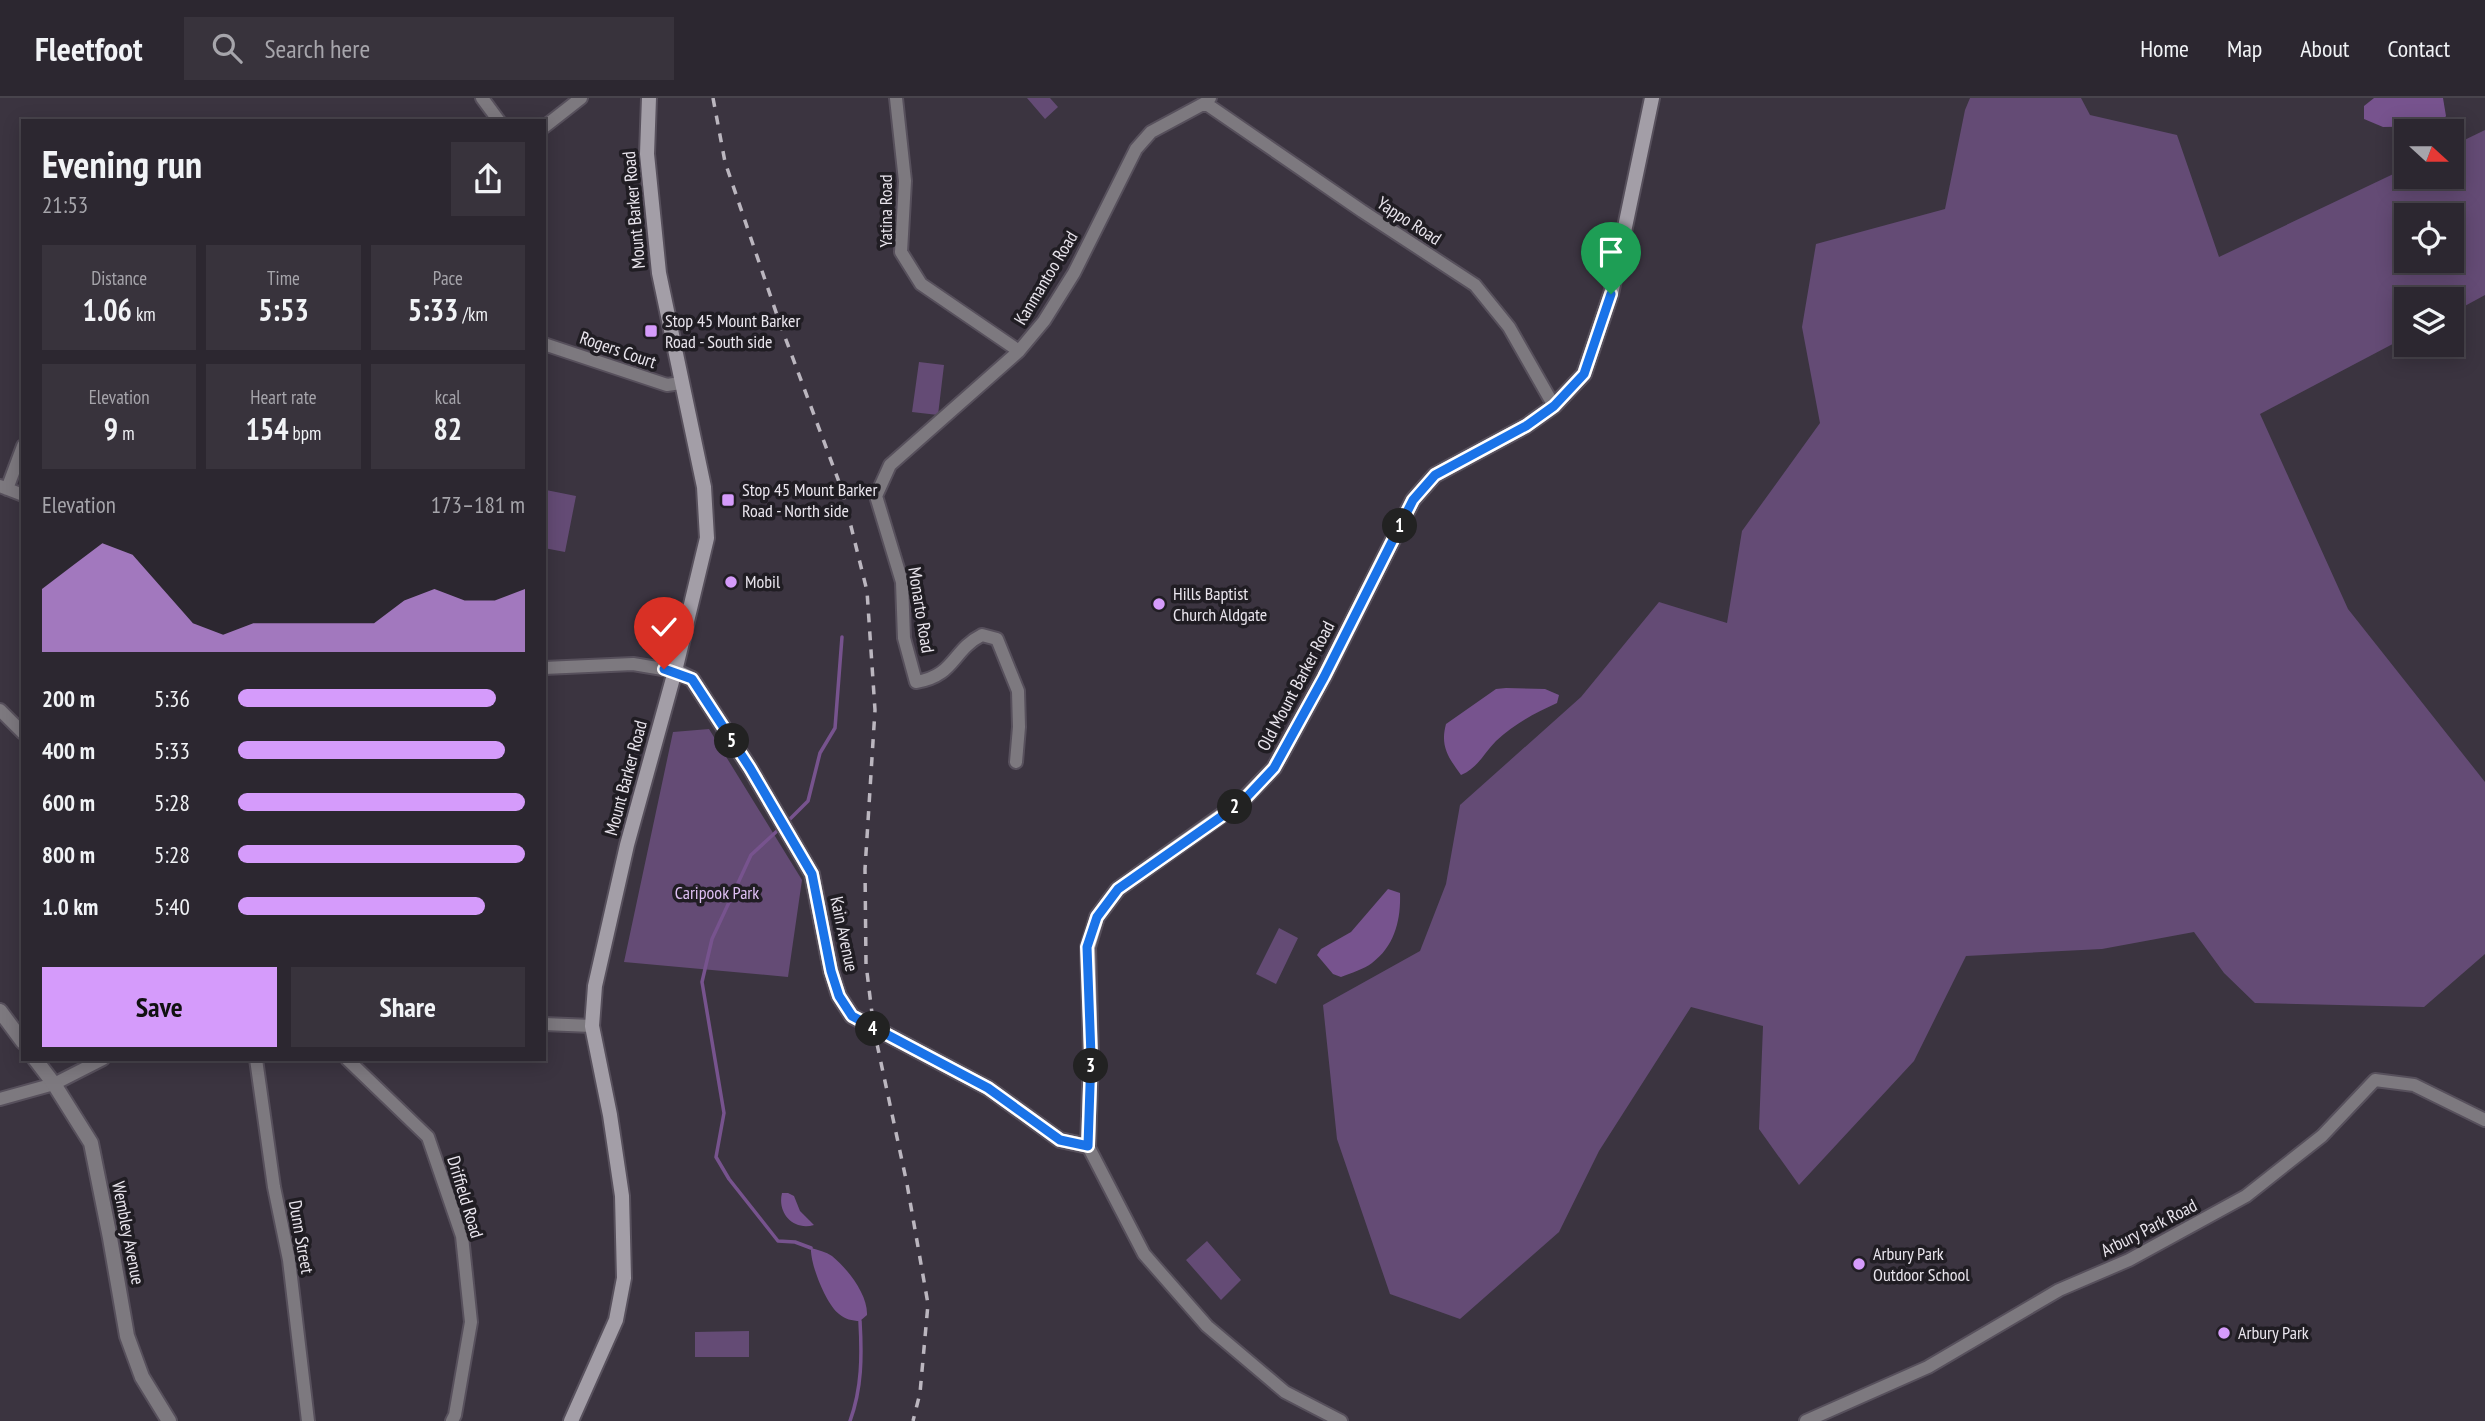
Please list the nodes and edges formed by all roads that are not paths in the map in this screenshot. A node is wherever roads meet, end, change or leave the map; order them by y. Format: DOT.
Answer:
graph roads {
  1 [pos="482,98"];
  2 [pos="581,98"];
  3 [pos="649,98"];
  4 [pos="895,98"];
  5 [pos="1651,98"];
  6 [pos="1208,101"];
  7 [pos="498,119"];
  8 [pos="546,125"];
  9 [pos="546,345"];
  10 [pos="1020,351"];
  11 [pos="681,383"];
  12 [pos="1554,406"];
  13 [pos="21,450"];
  14 [pos="890,465"];
  15 [pos="3,488"];
  16 [pos="21,494"];
  17 [pos="546,668"];
  18 [pos="675,671"];
  19 [pos="0,710"];
  20 [pos="21,731"];
  21 [pos="1016,762"];
  22 [pos="0,1011"];
  23 [pos="546,1024"];
  24 [pos="592,1027"];
  25 [pos="21,1039"];
  26 [pos="37,1061"];
  27 [pos="99,1061"];
  28 [pos="257,1061"];
  29 [pos="349,1061"];
  30 [pos="54,1084"];
  31 [pos="0,1099"];
  32 [pos="2485,1120"];
  33 [pos="1088,1146"];
  34 [pos="169,1421"];
  35 [pos="308,1421"];
  36 [pos="452,1421"];
  37 [pos="571,1421"];
  38 [pos="1342,1421"];
  39 [pos="1806,1421"];
  1 -- 7 [label="street"];
  2 -- 8 [label="street"];
  3 -- 11 [label="main road, Mount Barker Road"];
  4 -- 10 [label="street, Yatina Road"];
  5 -- 12 [label="main road, Old Mount Barker Road"];
  6 -- 10 [label="street, Kanmantoo Road"];
  6 -- 12 [label="street, Yappo Road"];
  9 -- 11 [label="street, Rogers Court"];
  10 -- 14 [label="street, Kanmantoo Road"];
  11 -- 18 [label="main road, Mount Barker Road"];
  12 -- 33 [label="main road, Old Mount Barker Road"];
  13 -- 15 [label="street"];
  14 -- 21 [label="street, Monarto Road"];
  15 -- 16 [label="street"];
  17 -- 18 [label="street"];
  18 -- 24 [label="main road, Mount Barker Road"];
  18 -- 33 [label="main road, Kain Avenue"];
  19 -- 20 [label="street"];
  22 -- 25 [label="street"];
  23 -- 24 [label="street"];
  24 -- 37 [label="main road, Mount Barker Road"];
  26 -- 30 [label="street, Wembley Avenue"];
  27 -- 30 [label="street"];
  28 -- 35 [label="street, Dunn Street"];
  29 -- 36 [label="street, Driffield Road"];
  30 -- 31 [label="street"];
  30 -- 34 [label="street, Wembley Avenue"];
  32 -- 39 [label="street, Arbury Park Road"];
  33 -- 38 [label="street, Old Mount Barker Road"];
}
